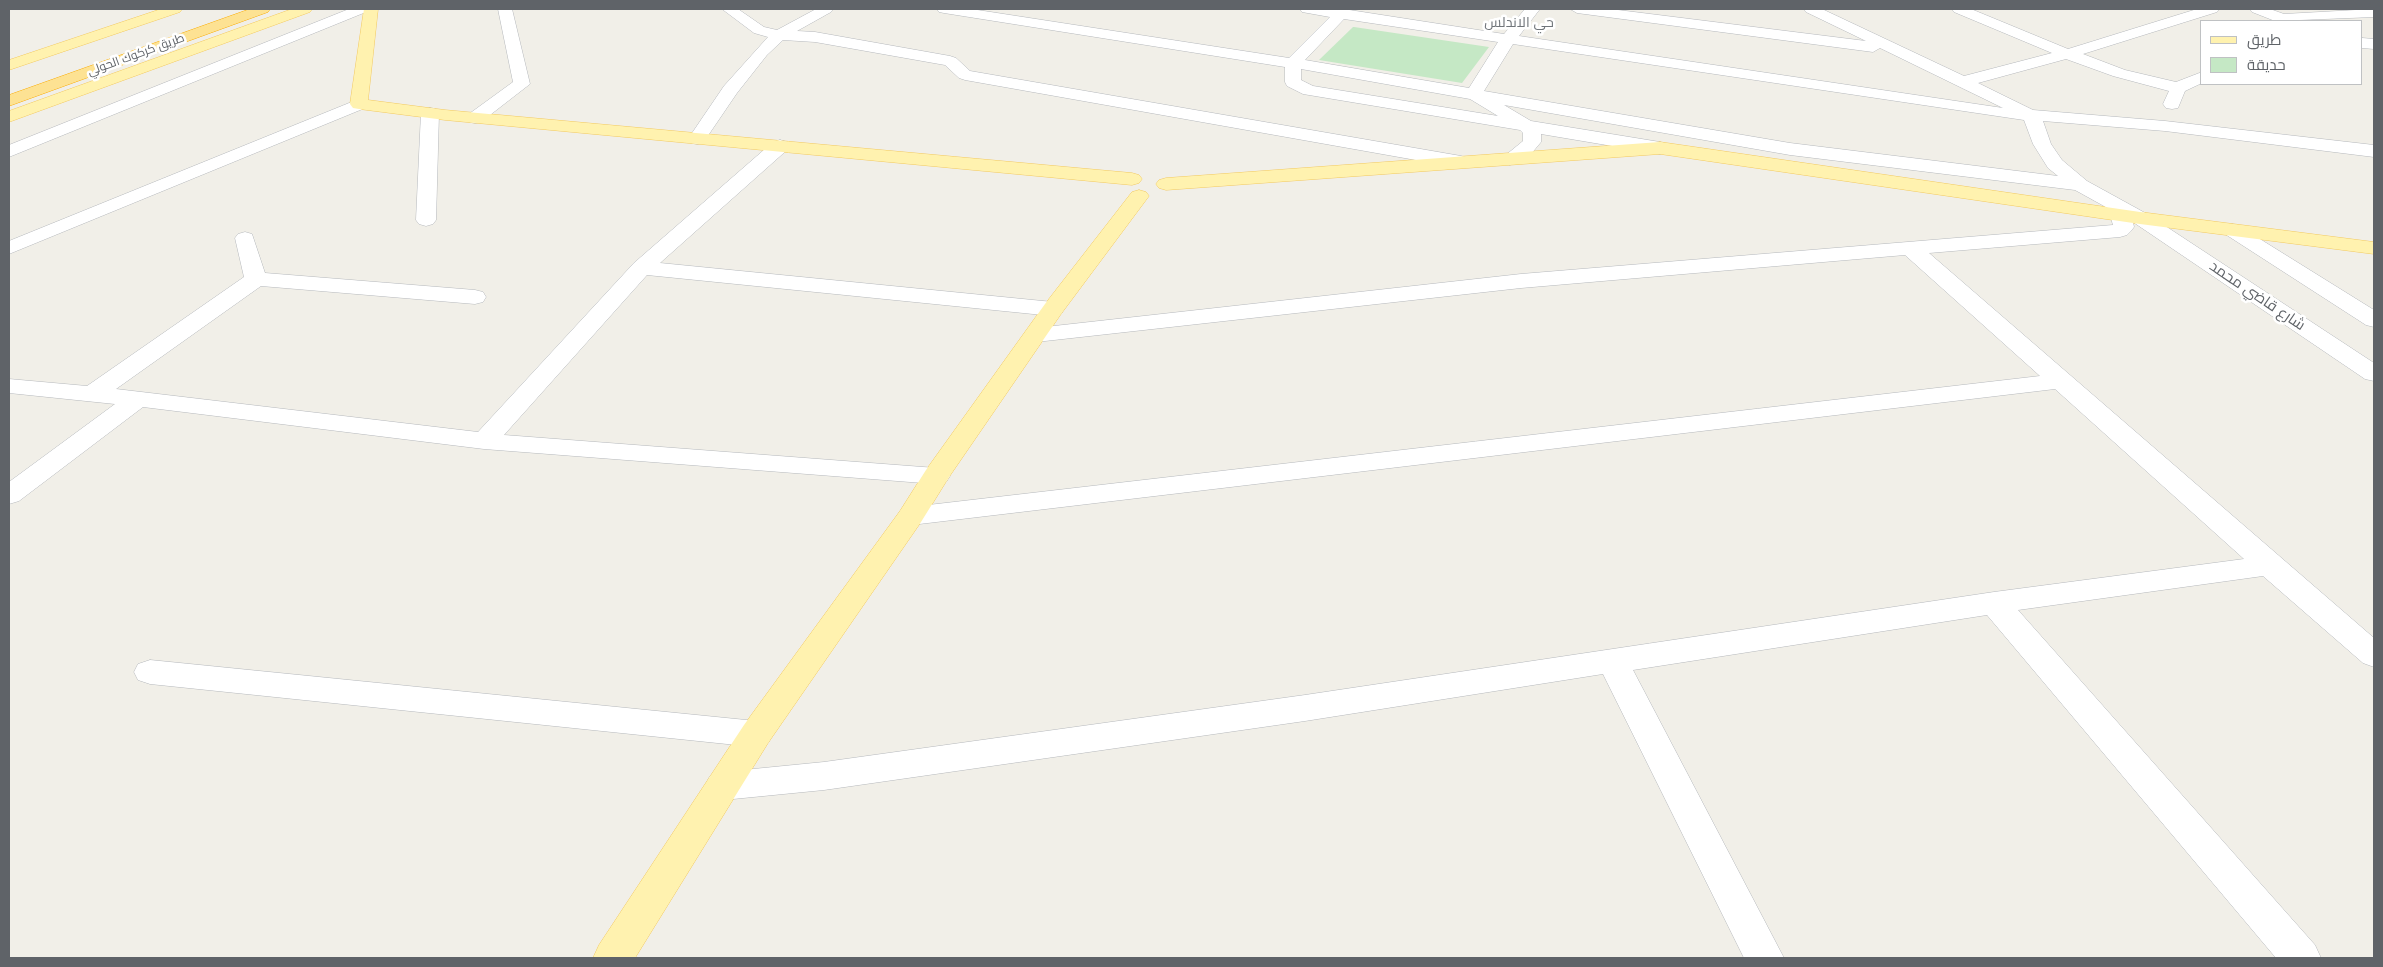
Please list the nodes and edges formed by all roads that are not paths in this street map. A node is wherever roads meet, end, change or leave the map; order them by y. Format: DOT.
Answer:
graph roads {
  1 [pos="175,9"];
  2 [pos="263,9"];
  3 [pos="305,9"];
  4 [pos="361,9"];
  5 [pos="371,9"];
  6 [pos="505,9"];
  7 [pos="729,9"];
  8 [pos="826,9"];
  9 [pos="944,9"];
  10 [pos="1308,9"];
  11 [pos="1533,9"];
  12 [pos="1577,9"];
  13 [pos="1811,9"];
  14 [pos="1959,9"];
  15 [pos="2212,9"];
  16 [pos="2257,9"];
  17 [pos="1342,13"];
  18 [pos="2374,13"];
  19 [pos="189,18"];
  20 [pos="2286,20"];
  21 [pos="779,35"];
  22 [pos="1508,39"];
  23 [pos="1896,50"];
  24 [pos="2067,54"];
  25 [pos="1293,63"];
  26 [pos="9,65"];
  27 [pos="2200,78"];
  28 [pos="9,81"];
  29 [pos="1962,82"];
  30 [pos="2178,88"];
  31 [pos="1474,94"];
  32 [pos="9,101"];
  33 [pos="359,104"];
  34 [pos="430,113"];
  35 [pos="2029,115"];
  36 [pos="9,117"];
  37 [pos="1606,117"];
  38 [pos="475,118"];
  39 [pos="1525,125"];
  40 [pos="2164,126"];
  41 [pos="697,139"];
  42 [pos="1626,142"];
  43 [pos="780,146"];
  44 [pos="1660,148"];
  45 [pos="9,151"];
  46 [pos="2374,151"];
  47 [pos="1510,158"];
  48 [pos="1461,162"];
  49 [pos="2080,185"];
  50 [pos="1135,188"];
  51 [pos="2130,217"];
  52 [pos="426,220"];
  53 [pos="2232,230"];
  54 [pos="245,238"];
  55 [pos="9,248"];
  56 [pos="2374,248"];
  57 [pos="1912,250"];
  58 [pos="642,268"];
  59 [pos="256,279"];
  60 [pos="475,297"];
  61 [pos="1053,309"];
  62 [pos="2374,320"];
  63 [pos="1036,335"];
  64 [pos="2374,374"];
  65 [pos="2063,381"];
  66 [pos="9,386"];
  67 [pos="93,394"];
  68 [pos="138,399"];
  69 [pos="484,441"];
  70 [pos="936,476"];
  71 [pos="9,495"];
  72 [pos="912,516"];
  73 [pos="2269,565"];
  74 [pos="1994,603"];
  75 [pos="2374,656"];
  76 [pos="1612,661"];
  77 [pos="150,672"];
  78 [pos="756,734"];
  79 [pos="723,786"];
  80 [pos="614,958"];
  81 [pos="1764,958"];
  82 [pos="2301,958"];
  1 -- 26 [label="main road"];
  2 -- 32 [label="highway, طريق كركوك الحولي"];
  3 -- 36 [label="main road"];
  4 -- 45 [label="street"];
  5 -- 33 [label="main road"];
  6 -- 38 [label="street"];
  7 -- 21 [label="street"];
  8 -- 21 [label="street"];
  9 -- 25 [label="street"];
  10 -- 17 [label="street"];
  11 -- 22 [label="street"];
  12 -- 23 [label="street"];
  13 -- 23 [label="street"];
  14 -- 24 [label="street"];
  15 -- 24 [label="street"];
  16 -- 20 [label="street"];
  17 -- 22 [label="street"];
  17 -- 25 [label="street"];
  18 -- 20 [label="street"];
  19 -- 28 [label="highway, طريق كركوك الحولي"];
  21 -- 41 [label="street"];
  21 -- 48 [label="street"];
  22 -- 31 [label="street"];
  22 -- 35 [label="street"];
  23 -- 29 [label="street"];
  24 -- 29 [label="street"];
  24 -- 30 [label="street"];
  25 -- 31 [label="street"];
  25 -- 39 [label="street"];
  27 -- 30 [label="street"];
  29 -- 35 [label="street"];
  30 -- 40 [label="street"];
  31 -- 37 [label="street"];
  31 -- 39 [label="street"];
  33 -- 34 [label="main road"];
  33 -- 55 [label="street"];
  34 -- 38 [label="main road"];
  34 -- 52 [label="street"];
  35 -- 40 [label="street"];
  35 -- 49 [label="street"];
  37 -- 42 [label="street"];
  37 -- 49 [label="street"];
  38 -- 41 [label="main road"];
  39 -- 42 [label="street"];
  39 -- 47 [label="street"];
  40 -- 46 [label="street"];
  41 -- 43 [label="main road"];
  42 -- 44 [label="street"];
  43 -- 50 [label="main road"];
  43 -- 58 [label="street"];
  44 -- 47 [label="main road"];
  44 -- 51 [label="main road"];
  47 -- 48 [label="main road"];
  48 -- 50 [label="main road"];
  49 -- 51 [label="street, شارع قاضي محمد"];
  50 -- 61 [label="main road"];
  51 -- 53 [label="main road"];
  51 -- 57 [label="street"];
  51 -- 64 [label="street, شارع قاضي محمد"];
  53 -- 56 [label="main road"];
  53 -- 62 [label="street"];
  54 -- 59 [label="street"];
  57 -- 63 [label="street"];
  57 -- 65 [label="street"];
  58 -- 61 [label="street"];
  58 -- 69 [label="street"];
  59 -- 60 [label="street"];
  59 -- 67 [label="street"];
  61 -- 63 [label="main road"];
  63 -- 70 [label="main road"];
  65 -- 72 [label="street"];
  65 -- 73 [label="street"];
  66 -- 67 [label="street"];
  67 -- 68 [label="street"];
  68 -- 69 [label="street"];
  68 -- 71 [label="street"];
  69 -- 70 [label="street"];
  70 -- 72 [label="main road"];
  72 -- 78 [label="main road"];
  73 -- 74 [label="street"];
  73 -- 75 [label="street"];
  74 -- 76 [label="street"];
  74 -- 82 [label="street"];
  76 -- 79 [label="street"];
  76 -- 81 [label="street"];
  77 -- 78 [label="street"];
  78 -- 79 [label="main road"];
  79 -- 80 [label="main road"];
}
